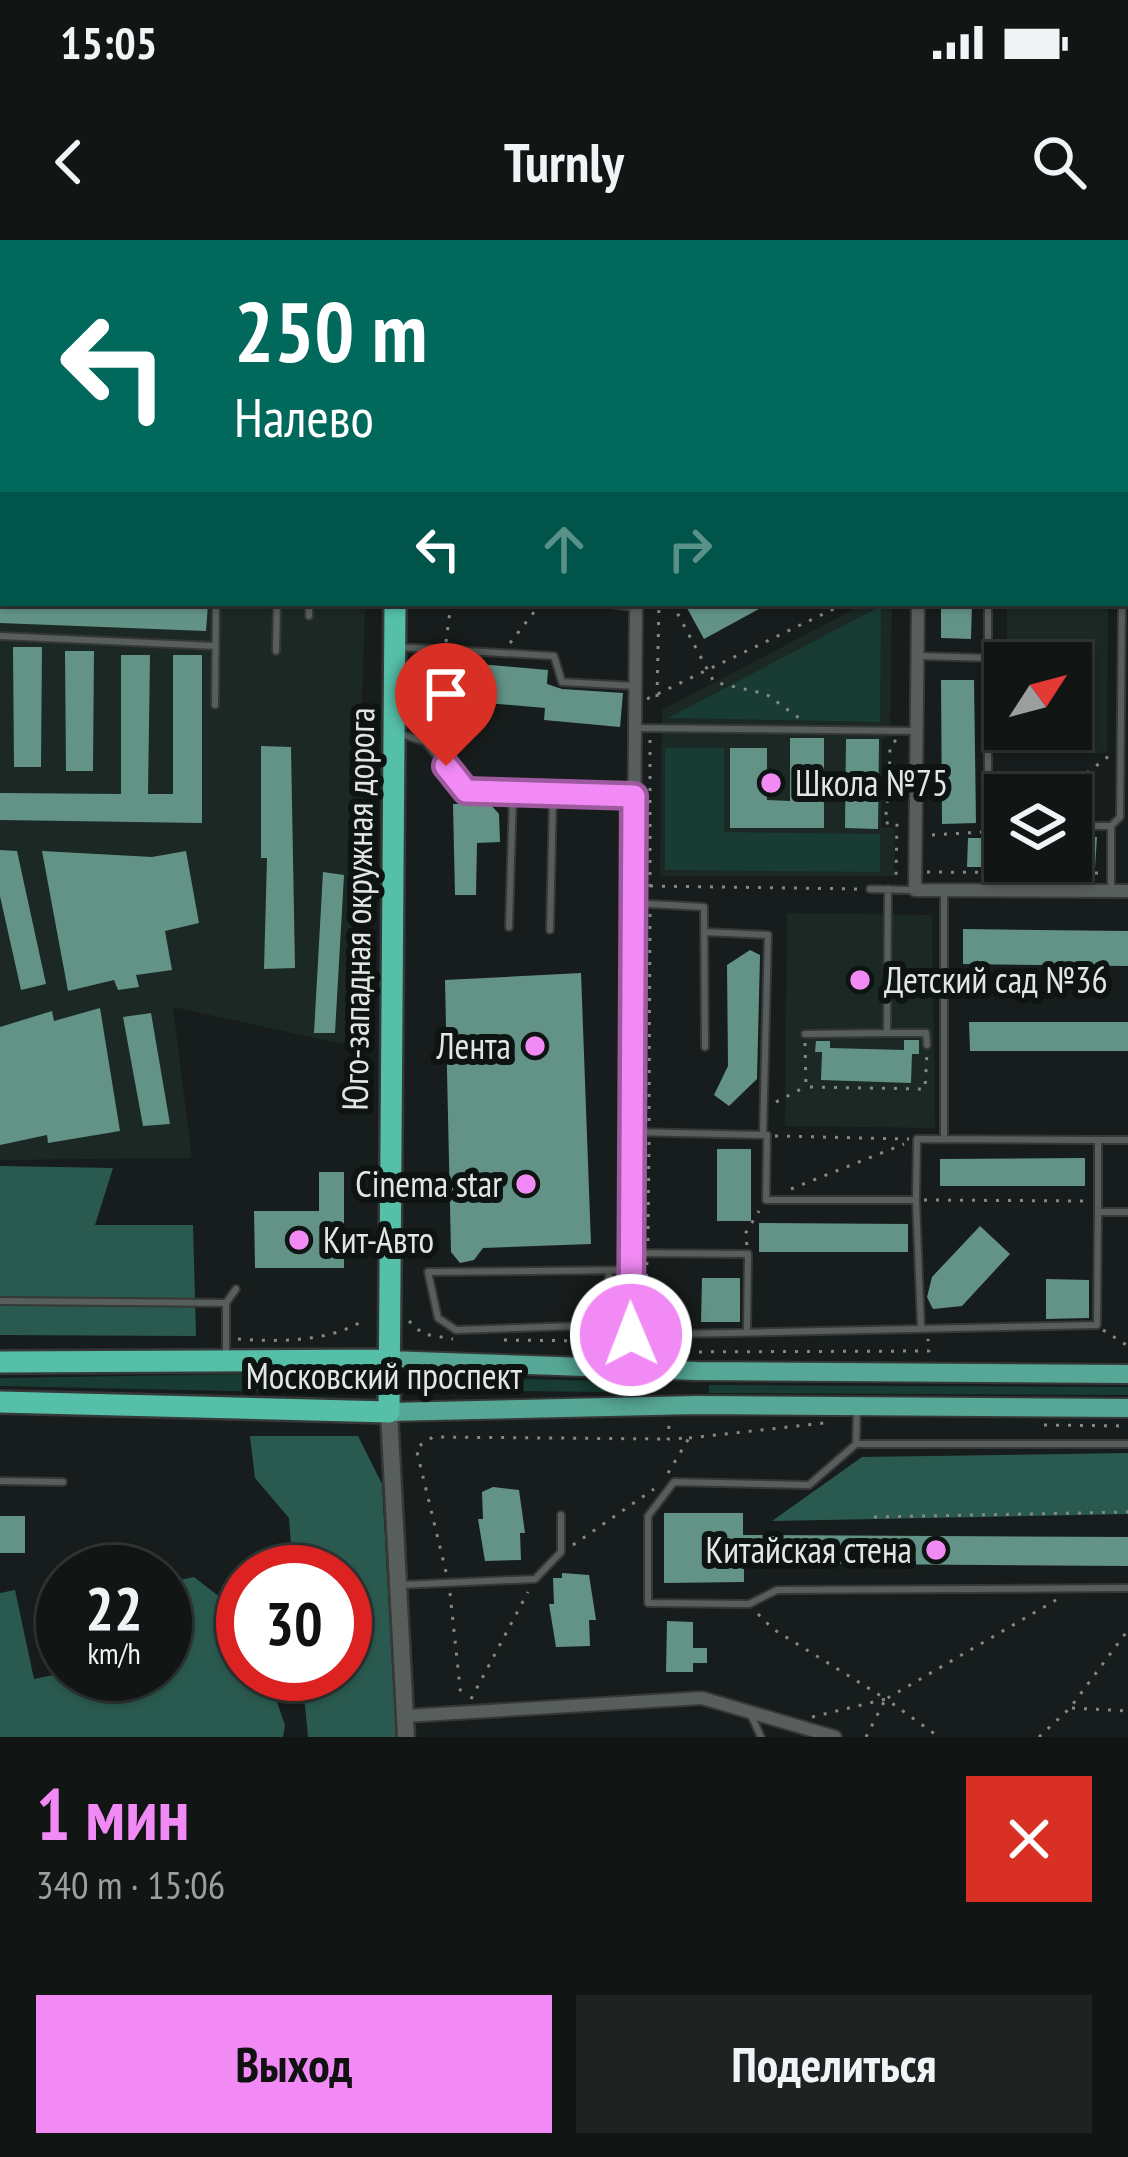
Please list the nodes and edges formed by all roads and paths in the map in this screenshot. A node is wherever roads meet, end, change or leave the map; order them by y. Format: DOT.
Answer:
graph roads {
  1 [pos="216,606"];
  2 [pos="277,606"];
  3 [pos="309,606"];
  4 [pos="395,606"];
  5 [pos="451,606"];
  6 [pos="538,606"];
  7 [pos="636,606"];
  8 [pos="659,606"];
  9 [pos="673,606"];
  10 [pos="840,606"];
  11 [pos="919,606"];
  12 [pos="988,606"];
  13 [pos="309,616"];
  14 [pos="1125,622"];
  15 [pos="0,636"];
  16 [pos="988,642"];
  17 [pos="215,646"];
  18 [pos="394,646"];
  19 [pos="445,649"];
  20 [pos="276,651"];
  21 [pos="500,652"];
  22 [pos="917,656"];
  23 [pos="984,658"];
  24 [pos="707,674"];
  25 [pos="635,681"];
  26 [pos="657,699"];
  27 [pos="215,705"];
  28 [pos="634,728"];
  29 [pos="650,728"];
  30 [pos="1121,730"];
  31 [pos="392,731"];
  32 [pos="816,731"];
  33 [pos="911,731"];
  34 [pos="1085,774"];
  35 [pos="878,788"];
  36 [pos="889,788"];
  37 [pos="916,788"];
  38 [pos="513,793"];
  39 [pos="553,794"];
  40 [pos="634,796"];
  41 [pos="1124,817"];
  42 [pos="1092,826"];
  43 [pos="1111,826"];
  44 [pos="984,830"];
  45 [pos="926,836"];
  46 [pos="926,872"];
  47 [pos="1111,873"];
  48 [pos="650,886"];
  49 [pos="870,889"];
  50 [pos="892,889"];
  51 [pos="915,890"];
  52 [pos="944,890"];
  53 [pos="1111,891"];
  54 [pos="1128,891"];
  55 [pos="650,904"];
  56 [pos="509,927"];
  57 [pos="550,930"];
  58 [pos="704,932"];
  59 [pos="887,1033"];
  60 [pos="805,1034"];
  61 [pos="927,1045"];
  62 [pos="944,1046"];
  63 [pos="705,1047"];
  64 [pos="806,1087"];
  65 [pos="773,1107"];
  66 [pos="774,1126"];
  67 [pos="632,1132"];
  68 [pos="649,1132"];
  69 [pos="765,1135"];
  70 [pos="917,1139"];
  71 [pos="944,1139"];
  72 [pos="1128,1140"];
  73 [pos="1098,1141"];
  74 [pos="916,1199"];
  75 [pos="766,1200"];
  76 [pos="1098,1201"];
  77 [pos="1098,1212"];
  78 [pos="1128,1212"];
  79 [pos="746,1234"];
  80 [pos="630,1253"];
  81 [pos="647,1253"];
  82 [pos="630,1270"];
  83 [pos="609,1271"];
  84 [pos="236,1288"];
  85 [pos="0,1301"];
  86 [pos="226,1303"];
  87 [pos="405,1310"];
  88 [pos="364,1320"];
  89 [pos="1096,1325"];
  90 [pos="921,1327"];
  91 [pos="747,1329"];
  92 [pos="635,1330"];
  93 [pos="461,1340"];
  94 [pos="505,1340"];
  95 [pos="1128,1346"];
  96 [pos="226,1348"];
  97 [pos="666,1352"];
  98 [pos="387,1360"];
  99 [pos="0,1362"];
  100 [pos="630,1369"];
  101 [pos="697,1371"];
  102 [pos="1128,1374"];
  103 [pos="0,1402"];
  104 [pos="697,1405"];
  105 [pos="630,1406"];
  106 [pos="1128,1408"];
  107 [pos="389,1412"];
  108 [pos="857,1414"];
  109 [pos="669,1425"];
  110 [pos="1036,1425"];
  111 [pos="1128,1426"];
  112 [pos="668,1438"];
  113 [pos="689,1438"];
  114 [pos="856,1444"];
  115 [pos="1128,1444"];
  116 [pos="668,1474"];
  117 [pos="0,1481"];
  118 [pos="63,1482"];
  119 [pos="655,1487"];
  120 [pos="1128,1512"];
  121 [pos="561,1515"];
  122 [pos="874,1517"];
  123 [pos="561,1552"];
  124 [pos="535,1580"];
  125 [pos="448,1581"];
  126 [pos="396,1585"];
  127 [pos="1080,1586"];
  128 [pos="1128,1588"];
  129 [pos="749,1604"];
  130 [pos="1128,1630"];
  131 [pos="1116,1646"];
  132 [pos="1128,1651"];
  133 [pos="886,1699"];
  134 [pos="1070,1708"];
  135 [pos="1128,1711"];
  136 [pos="749,1712"];
  137 [pos="463,1714"];
  138 [pos="405,1716"];
  139 [pos="788,1723"];
  140 [pos="406,1737"];
  141 [pos="761,1737"];
  142 [pos="835,1737"];
  143 [pos="866,1737"];
  144 [pos="939,1737"];
  145 [pos="1039,1737"];
  1 -- 17 [label="lane"];
  2 -- 20 [label="lane"];
  3 -- 13 [label="lane"];
  4 -- 18 [label="highway, Юго-западная окружная дорога"];
  5 -- 19 [label="path"];
  6 -- 21 [label="path"];
  7 -- 25 [label="street"];
  8 -- 26 [label="path"];
  9 -- 24 [label="path"];
  10 -- 24 [label="path"];
  11 -- 22 [label="street"];
  12 -- 16 [label="lane"];
  14 -- 30 [label="lane"];
  15 -- 17 [label="lane"];
  17 -- 27 [label="lane"];
  18 -- 19 [label="lane"];
  18 -- 31 [label="highway, Юго-западная окружная дорога"];
  19 -- 21 [label="lane"];
  21 -- 25 [label="lane"];
  22 -- 23 [label="lane"];
  22 -- 33 [label="street"];
  24 -- 26 [label="path"];
  24 -- 32 [label="path"];
  25 -- 26 [label="path"];
  25 -- 28 [label="street"];
  28 -- 29 [label="lane"];
  28 -- 40 [label="street"];
  29 -- 32 [label="lane"];
  29 -- 48 [label="path"];
  30 -- 34 [label="path"];
  30 -- 41 [label="lane"];
  31 -- 38 [label="lane"];
  31 -- 98 [label="highway, Юго-западная окружная дорога"];
  32 -- 33 [label="lane"];
  33 -- 36 [label="path"];
  33 -- 37 [label="street"];
  35 -- 36 [label="path"];
  36 -- 37 [label="path"];
  36 -- 50 [label="path"];
  37 -- 51 [label="street"];
  38 -- 39 [label="lane"];
  38 -- 56 [label="lane"];
  39 -- 40 [label="lane"];
  39 -- 57 [label="lane"];
  40 -- 67 [label="street"];
  41 -- 43 [label="lane"];
  42 -- 43 [label="lane"];
  43 -- 47 [label="lane"];
  44 -- 45 [label="path"];
  46 -- 47 [label="path"];
  47 -- 53 [label="lane"];
  48 -- 49 [label="path"];
  48 -- 55 [label="path"];
  49 -- 50 [label="lane"];
  50 -- 51 [label="lane"];
  50 -- 59 [label="lane"];
  51 -- 52 [label="street"];
  52 -- 53 [label="street"];
  52 -- 62 [label="lane"];
  53 -- 54 [label="street"];
  55 -- 58 [label="lane"];
  55 -- 68 [label="path"];
  58 -- 63 [label="lane"];
  58 -- 69 [label="lane"];
  59 -- 60 [label="lane"];
  59 -- 61 [label="lane"];
  60 -- 64 [label="path"];
  61 -- 62 [label="path"];
  61 -- 64 [label="path"];
  62 -- 71 [label="lane"];
  64 -- 65 [label="path"];
  66 -- 69 [label="path"];
  67 -- 68 [label="lane"];
  67 -- 80 [label="street"];
  68 -- 69 [label="lane"];
  68 -- 81 [label="path"];
  69 -- 70 [label="path"];
  69 -- 75 [label="lane"];
  70 -- 71 [label="lane"];
  70 -- 74 [label="lane"];
  70 -- 75 [label="path"];
  71 -- 73 [label="lane"];
  72 -- 73 [label="lane"];
  73 -- 76 [label="lane"];
  74 -- 75 [label="lane"];
  74 -- 76 [label="path"];
  74 -- 90 [label="lane"];
  75 -- 79 [label="path"];
  76 -- 77 [label="lane"];
  77 -- 78 [label="lane"];
  77 -- 89 [label="lane"];
  80 -- 81 [label="lane"];
  80 -- 82 [label="street"];
  81 -- 91 [label="lane"];
  81 -- 92 [label="path"];
  82 -- 83 [label="lane"];
  82 -- 92 [label="street"];
  83 -- 83 [label="lane"];
  84 -- 86 [label="lane"];
  85 -- 86 [label="lane"];
  86 -- 96 [label="lane"];
  87 -- 93 [label="path"];
  88 -- 96 [label="path"];
  89 -- 90 [label="lane"];
  89 -- 95 [label="path"];
  90 -- 91 [label="lane"];
  90 -- 97 [label="path"];
  91 -- 92 [label="lane"];
  92 -- 94 [label="path"];
  92 -- 100 [label="street"];
  96 -- 98 [label="highway, Московский проспект"];
  96 -- 99 [label="highway, Московский проспект"];
  98 -- 100 [label="main road, Московский проспект"];
  98 -- 107 [label="highway, Юго-западная окружная дорога"];
  100 -- 101 [label="main road, Московский проспект"];
  100 -- 105 [label="main road"];
  101 -- 102 [label="main road, Московский проспект"];
  101 -- 104 [label="main road"];
  103 -- 107 [label="highway, Московский проспект"];
  104 -- 105 [label="main road, Московский проспект"];
  104 -- 108 [label="main road, Московский проспект"];
  105 -- 107 [label="main road, Московский проспект"];
  106 -- 108 [label="main road, Московский проспект"];
  107 -- 126 [label="main road"];
  108 -- 113 [label="path"];
  108 -- 114 [label="lane"];
  109 -- 112 [label="path"];
  110 -- 111 [label="path"];
  112 -- 113 [label="path"];
  112 -- 125 [label="path"];
  113 -- 116 [label="path"];
  114 -- 115 [label="lane"];
  114 -- 129 [label="lane"];
  117 -- 118 [label="lane"];
  119 -- 123 [label="path"];
  120 -- 122 [label="path"];
  121 -- 123 [label="lane"];
  123 -- 124 [label="lane"];
  124 -- 125 [label="lane"];
  124 -- 137 [label="path"];
  125 -- 126 [label="lane"];
  125 -- 137 [label="path"];
  126 -- 138 [label="main road"];
  127 -- 128 [label="lane"];
  127 -- 129 [label="lane"];
  127 -- 133 [label="path"];
  129 -- 133 [label="path"];
  130 -- 131 [label="path"];
  131 -- 132 [label="path"];
  131 -- 134 [label="path"];
  133 -- 139 [label="path"];
  133 -- 143 [label="path"];
  133 -- 144 [label="path"];
  134 -- 135 [label="path"];
  134 -- 145 [label="path"];
  136 -- 137 [label="street"];
  136 -- 139 [label="street"];
  136 -- 141 [label="lane"];
  137 -- 138 [label="street"];
  138 -- 140 [label="main road"];
  139 -- 142 [label="street"];
}
